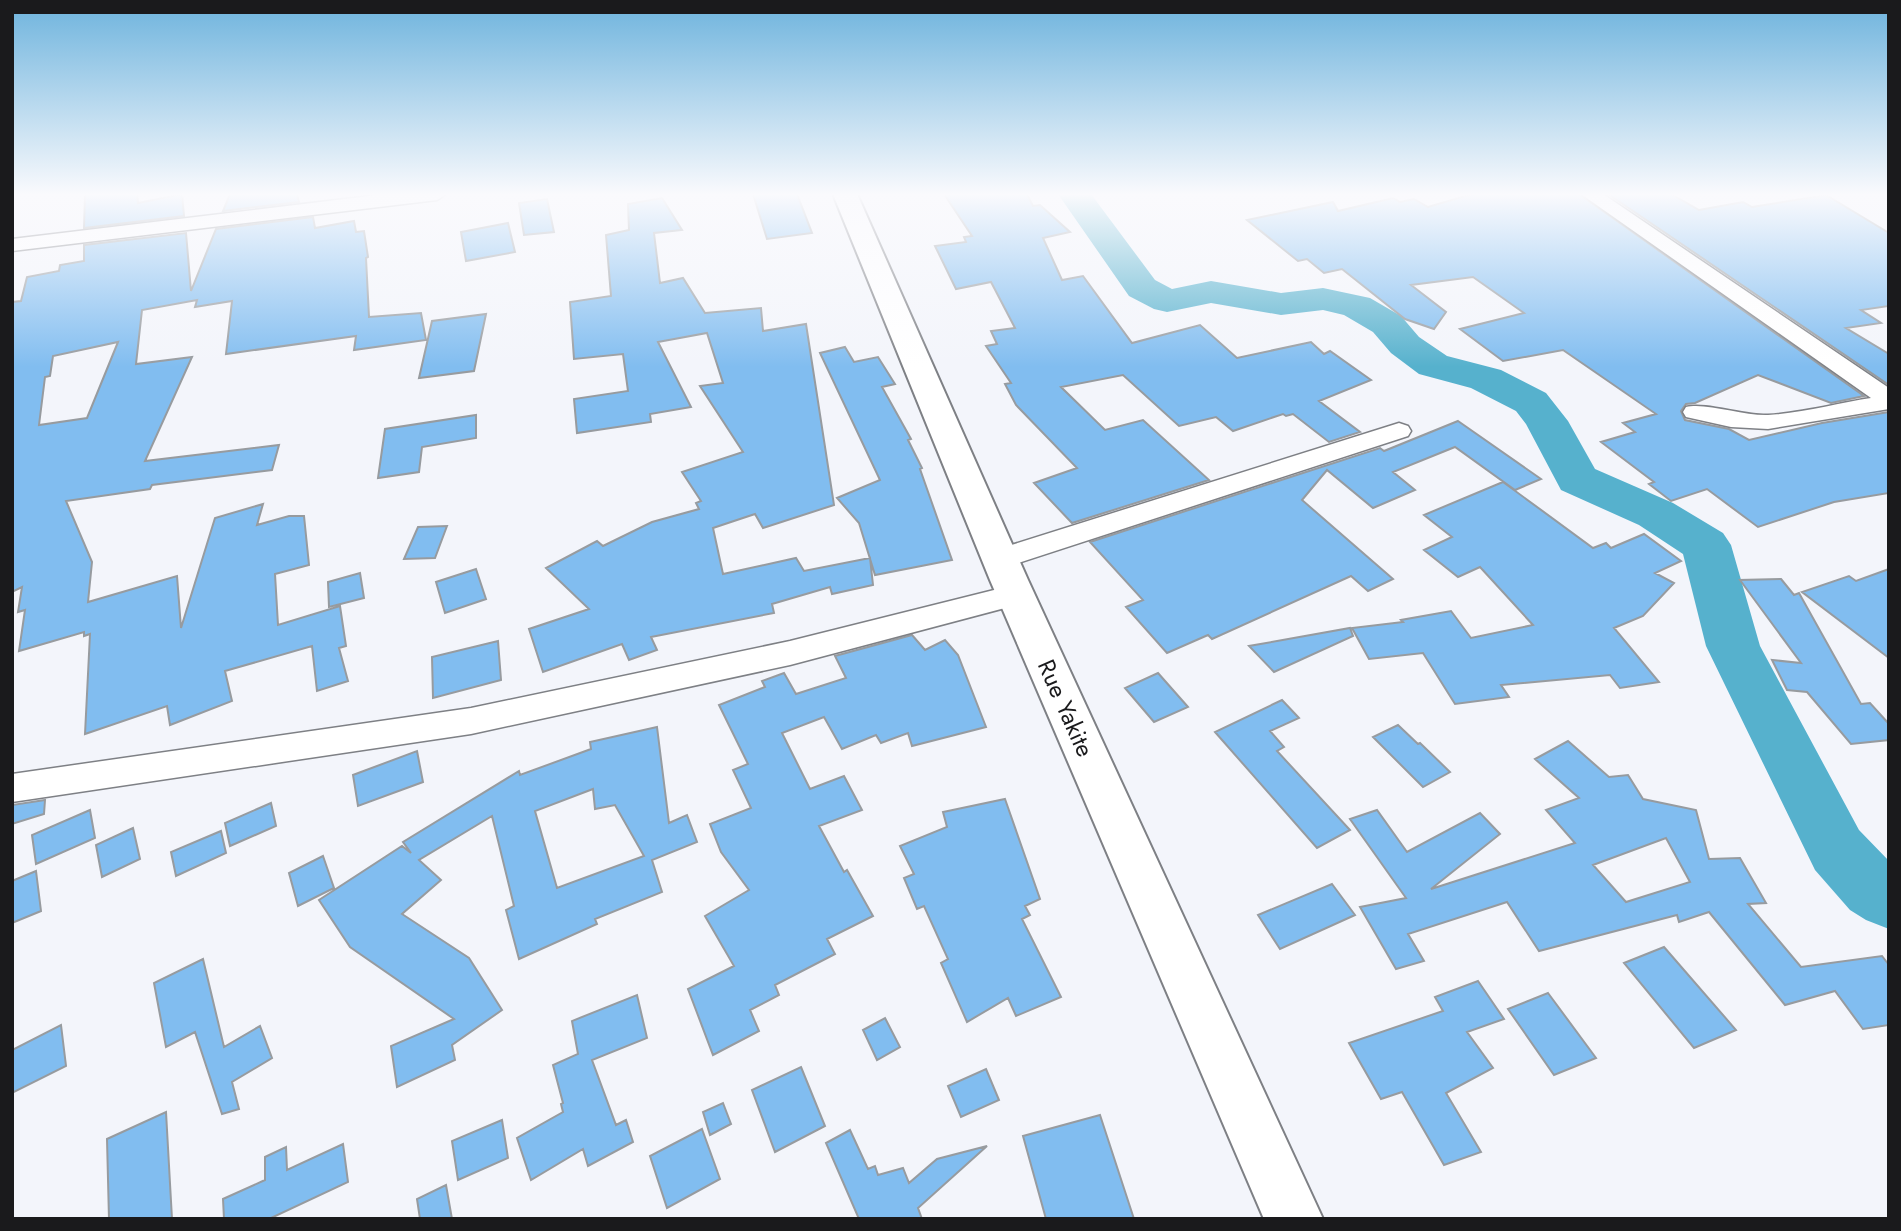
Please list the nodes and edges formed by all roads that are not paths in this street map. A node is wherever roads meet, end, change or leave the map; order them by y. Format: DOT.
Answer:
graph roads {
  1 [pos="868,251"];
  2 [pos="1676,251"];
  3 [pos="1889,401"];
  4 [pos="1695,412"];
  5 [pos="1399,431"];
  6 [pos="1007,578"];
  7 [pos="12,789"];
  8 [pos="1294,1219"];
  1 -- 6 [label="main road, Rue Yakite"];
  2 -- 3 [label="street"];
  3 -- 4 [label="street"];
  5 -- 6 [label="street"];
  6 -- 7 [label="street"];
  6 -- 8 [label="main road, Rue Yakite"];
}
